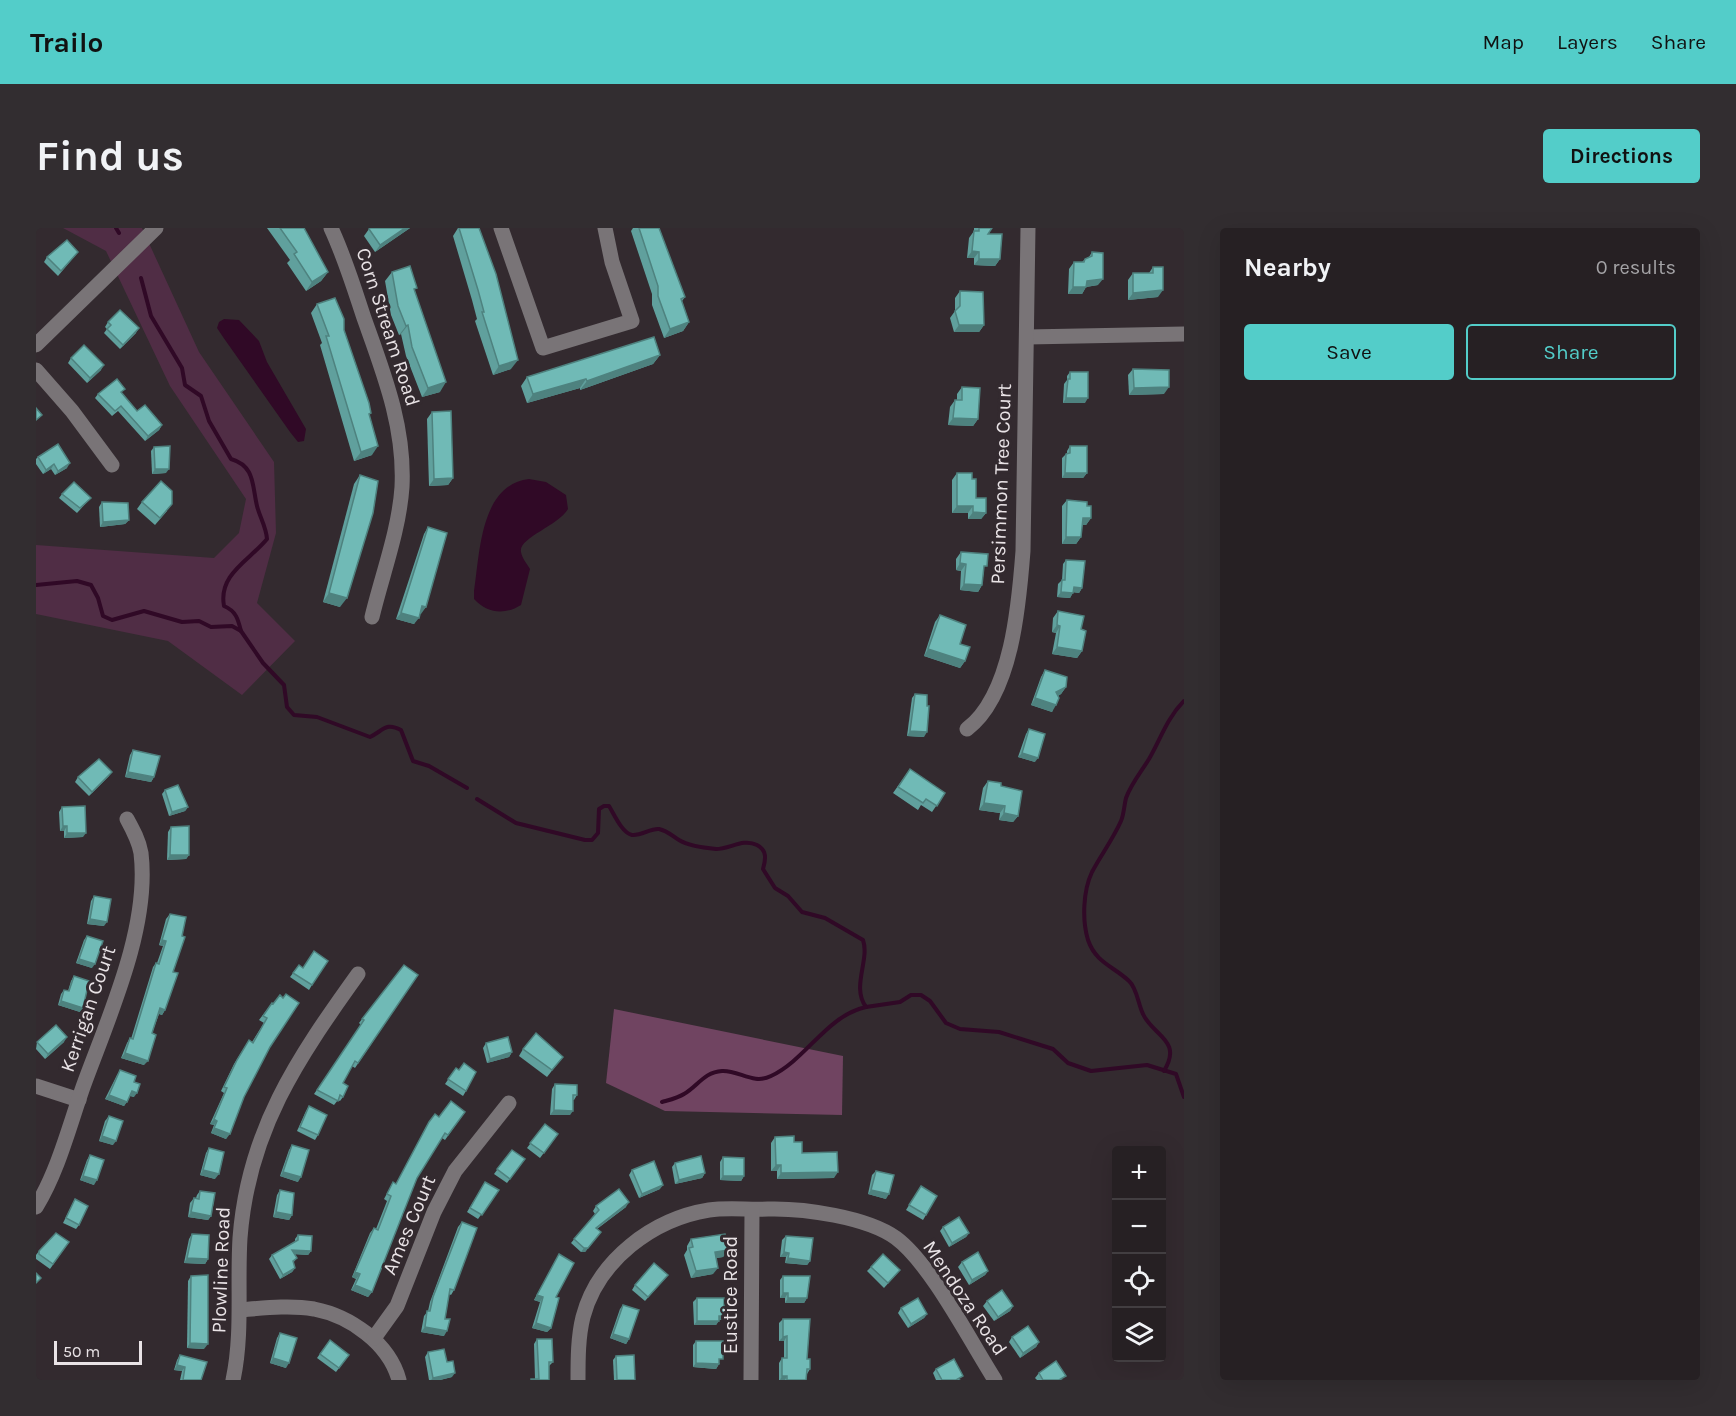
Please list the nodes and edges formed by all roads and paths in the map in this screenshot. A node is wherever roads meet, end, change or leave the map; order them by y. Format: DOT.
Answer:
graph roads {
  1 [pos="156,228"];
  2 [pos="331,228"];
  3 [pos="501,228"];
  4 [pos="605,228"];
  5 [pos="1028,228"];
  6 [pos="1184,334"];
  7 [pos="1027,337"];
  8 [pos="36,345"];
  9 [pos="36,370"];
  10 [pos="112,465"];
  11 [pos="372,617"];
  12 [pos="968,729"];
  13 [pos="128,819"];
  14 [pos="358,974"];
  15 [pos="36,1086"];
  16 [pos="79,1100"];
  17 [pos="509,1102"];
  18 [pos="36,1207"];
  19 [pos="752,1210"];
  20 [pos="240,1310"];
  21 [pos="374,1338"];
  22 [pos="233,1380"];
  23 [pos="399,1380"];
  24 [pos="578,1380"];
  25 [pos="751,1380"];
  26 [pos="995,1380"];
  1 -- 8 [label="street"];
  2 -- 11 [label="street, Corn Stream Road"];
  3 -- 4 [label="street"];
  5 -- 7 [label="street, Persimmon Tree Court"];
  6 -- 7 [label="street"];
  7 -- 12 [label="street, Persimmon Tree Court"];
  9 -- 10 [label="street"];
  13 -- 16 [label="street, Kerrigan Court"];
  14 -- 20 [label="street, Plowline Road"];
  15 -- 16 [label="street"];
  16 -- 18 [label="street, Kerrigan Court"];
  17 -- 21 [label="street, Ames Court"];
  19 -- 24 [label="street, Mendoza Road"];
  19 -- 25 [label="street, Eustice Road"];
  19 -- 26 [label="street, Mendoza Road"];
  20 -- 21 [label="street"];
  20 -- 22 [label="street, Plowline Road"];
  21 -- 23 [label="street"];
}
